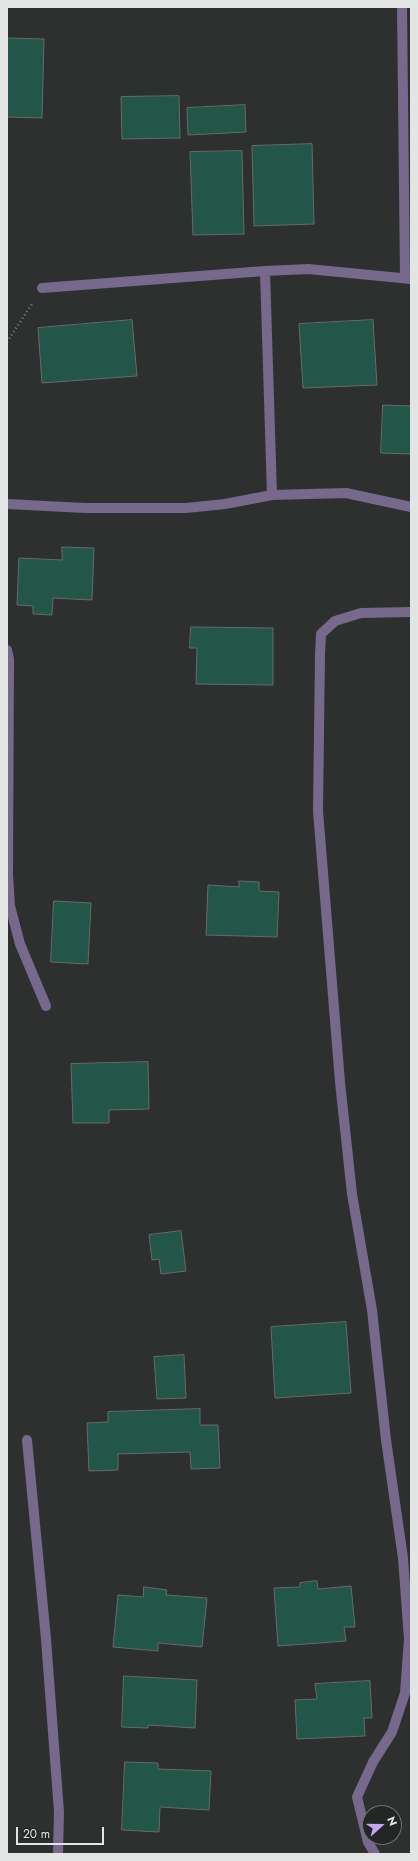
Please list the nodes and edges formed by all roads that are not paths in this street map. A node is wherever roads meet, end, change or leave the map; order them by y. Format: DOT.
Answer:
graph roads {
  1 [pos="402,7"];
  2 [pos="265,270"];
  3 [pos="408,279"];
  4 [pos="42,288"];
  5 [pos="272,495"];
  6 [pos="7,504"];
  7 [pos="411,507"];
  8 [pos="411,612"];
  9 [pos="7,650"];
  10 [pos="46,1006"];
  11 [pos="27,1440"];
  12 [pos="58,1854"];
  13 [pos="374,1854"];
  1 -- 3 [label="street"];
  2 -- 3 [label="street"];
  2 -- 4 [label="street"];
  2 -- 5 [label="street"];
  5 -- 6 [label="street"];
  5 -- 7 [label="street"];
  8 -- 13 [label="street"];
  9 -- 10 [label="street"];
  11 -- 12 [label="street"];
}
